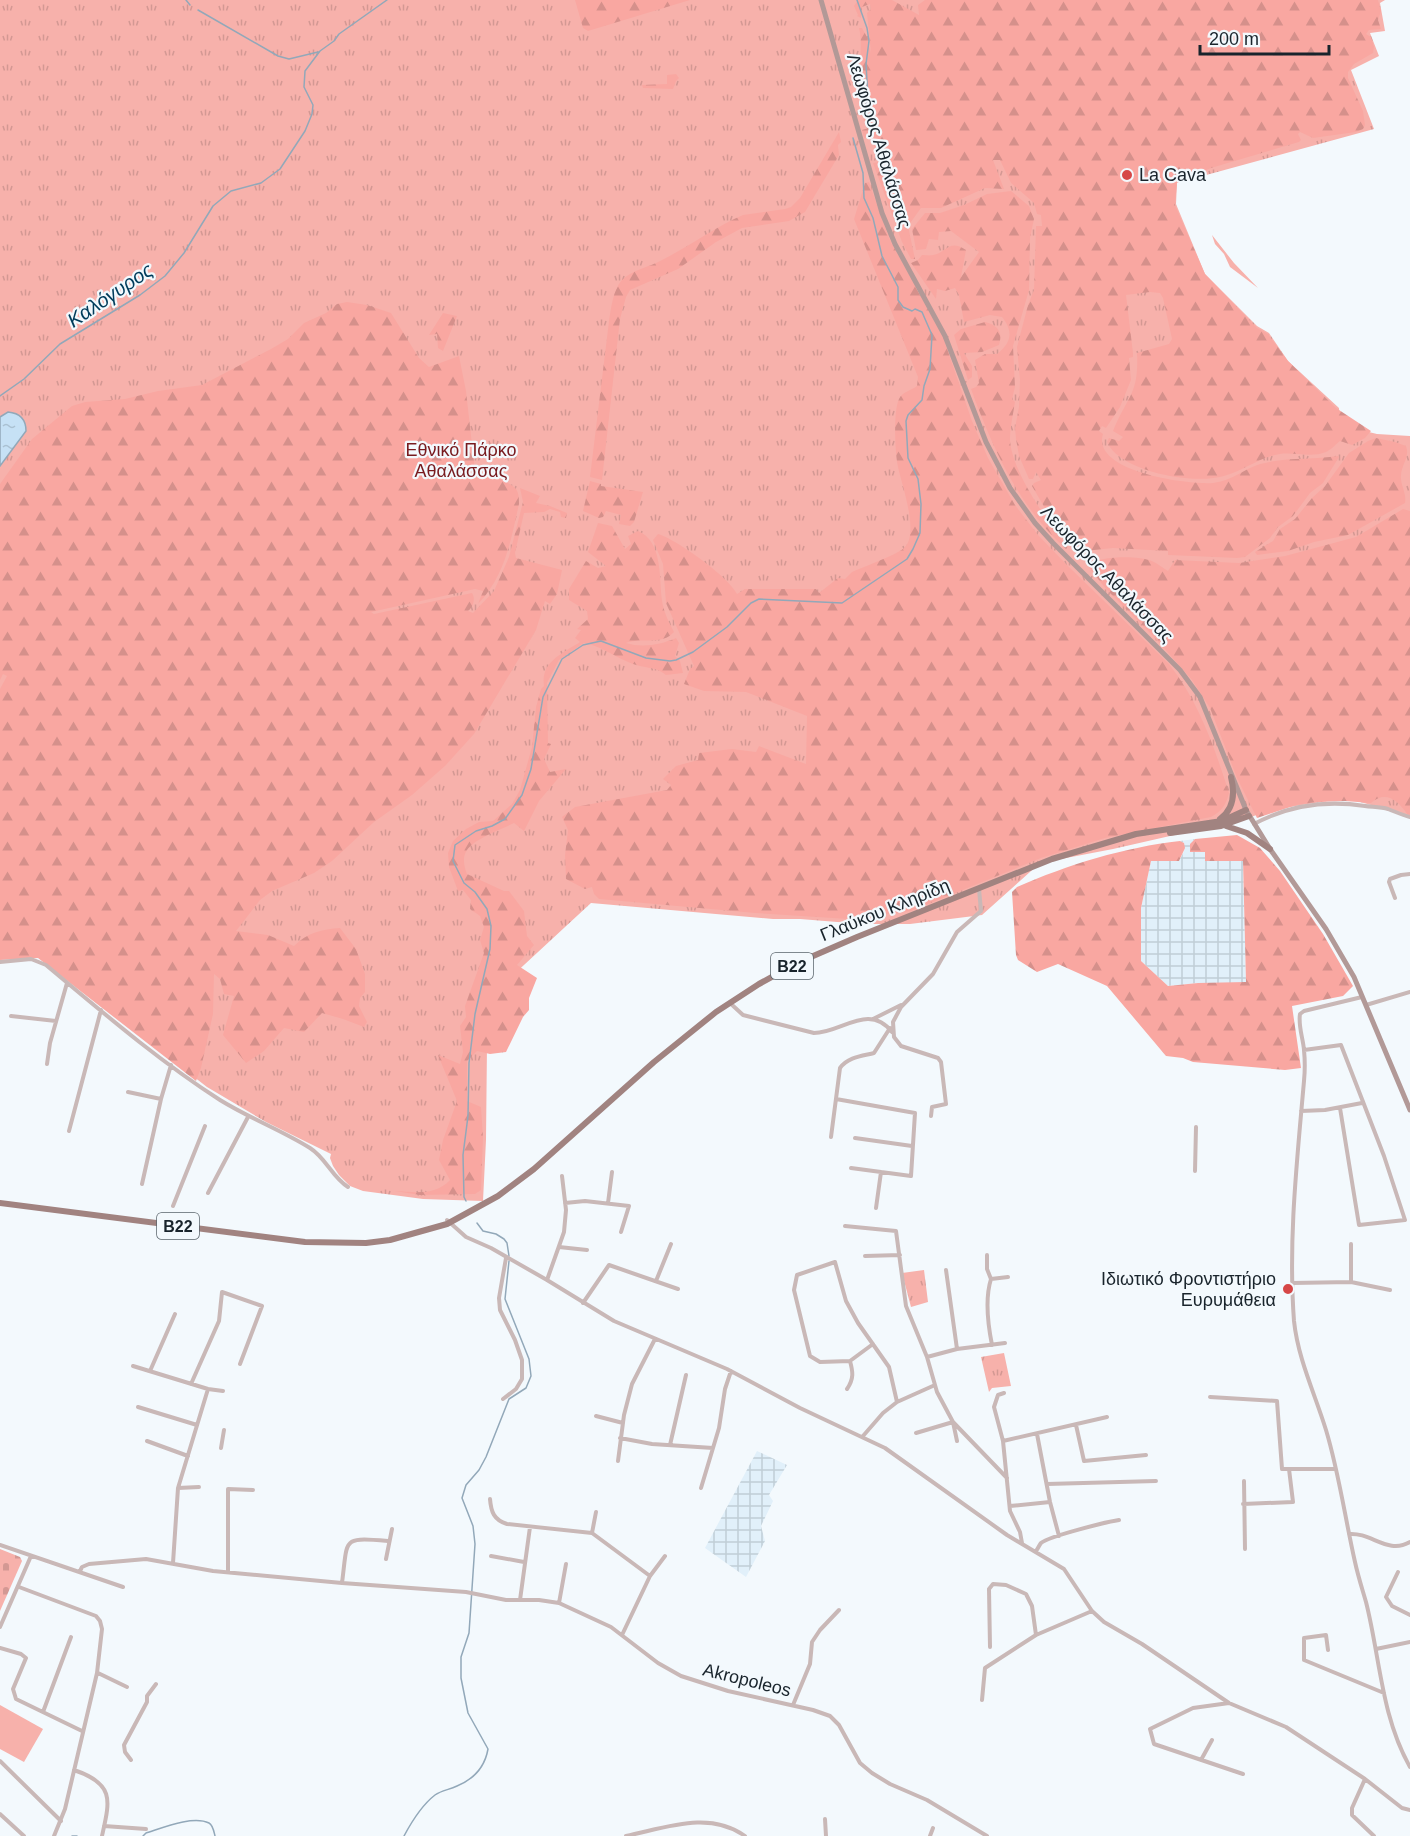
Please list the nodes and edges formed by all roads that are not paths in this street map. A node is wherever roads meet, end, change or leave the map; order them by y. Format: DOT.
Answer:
graph roads {
  1 [pos="821,0"];
  2 [pos="1232,777"];
  3 [pos="1248,813"];
  4 [pos="1410,817"];
  5 [pos="1214,823"];
  6 [pos="1254,824"];
  7 [pos="1221,826"];
  8 [pos="1121,839"];
  9 [pos="1270,849"];
  10 [pos="1410,874"];
  11 [pos="979,888"];
  12 [pos="1395,898"];
  13 [pos="0,962"];
  14 [pos="67,983"];
  15 [pos="1410,992"];
  16 [pos="1363,997"];
  17 [pos="730,1003"];
  18 [pos="905,1003"];
  19 [pos="1366,1005"];
  20 [pos="101,1010"];
  21 [pos="11,1016"];
  22 [pos="872,1019"];
  23 [pos="56,1021"];
  24 [pos="891,1031"];
  25 [pos="1304,1050"];
  26 [pos="46,1064"];
  27 [pos="171,1065"];
  28 [pos="128,1092"];
  29 [pos="161,1099"];
  30 [pos="836,1099"];
  31 [pos="1362,1103"];
  32 [pos="1340,1108"];
  33 [pos="1410,1110"];
  34 [pos="1301,1111"];
  35 [pos="931,1116"];
  36 [pos="248,1117"];
  37 [pos="205,1126"];
  38 [pos="1196,1127"];
  39 [pos="69,1131"];
  40 [pos="831,1137"];
  41 [pos="855,1138"];
  42 [pos="912,1146"];
  43 [pos="851,1167"];
  44 [pos="1195,1171"];
  45 [pos="612,1172"];
  46 [pos="880,1172"];
  47 [pos="562,1176"];
  48 [pos="142,1184"];
  49 [pos="348,1187"];
  50 [pos="208,1193"];
  51 [pos="0,1203"];
  52 [pos="566,1203"];
  53 [pos="608,1203"];
  54 [pos="173,1206"];
  55 [pos="876,1208"];
  56 [pos="448,1221"];
  57 [pos="845,1226"];
  58 [pos="621,1232"];
  59 [pos="671,1244"];
  60 [pos="1351,1244"];
  61 [pos="559,1247"];
  62 [pos="587,1250"];
  63 [pos="987,1255"];
  64 [pos="865,1256"];
  65 [pos="900,1256"];
  66 [pos="506,1258"];
  67 [pos="946,1270"];
  68 [pos="1008,1277"];
  69 [pos="991,1279"];
  70 [pos="547,1280"];
  71 [pos="656,1281"];
  72 [pos="1351,1282"];
  73 [pos="1292,1283"];
  74 [pos="678,1289"];
  75 [pos="1390,1290"];
  76 [pos="583,1303"];
  77 [pos="175,1314"];
  78 [pos="655,1339"];
  79 [pos="1005,1343"];
  80 [pos="873,1344"];
  81 [pos="992,1345"];
  82 [pos="957,1349"];
  83 [pos="927,1357"];
  84 [pos="850,1361"];
  85 [pos="240,1364"];
  86 [pos="134,1366"];
  87 [pos="150,1371"];
  88 [pos="731,1371"];
  89 [pos="686,1375"];
  90 [pos="191,1384"];
  91 [pos="935,1385"];
  92 [pos="208,1389"];
  93 [pos="847,1389"];
  94 [pos="223,1391"];
  95 [pos="1004,1393"];
  96 [pos="1210,1396"];
  97 [pos="503,1400"];
  98 [pos="897,1402"];
  99 [pos="138,1407"];
  100 [pos="596,1416"];
  101 [pos="1107,1417"];
  102 [pos="953,1422"];
  103 [pos="623,1423"];
  104 [pos="197,1425"];
  105 [pos="1076,1425"];
  106 [pos="224,1430"];
  107 [pos="916,1433"];
  108 [pos="1037,1434"];
  109 [pos="863,1436"];
  110 [pos="620,1438"];
  111 [pos="957,1441"];
  112 [pos="1003,1441"];
  113 [pos="147,1442"];
  114 [pos="670,1445"];
  115 [pos="220,1448"];
  116 [pos="713,1448"];
  117 [pos="1146,1455"];
  118 [pos="188,1456"];
  119 [pos="618,1461"];
  120 [pos="1289,1469"];
  121 [pos="1336,1469"];
  122 [pos="1007,1479"];
  123 [pos="1156,1481"];
  124 [pos="1244,1481"];
  125 [pos="1047,1484"];
  126 [pos="200,1487"];
  127 [pos="178,1488"];
  128 [pos="701,1488"];
  129 [pos="254,1490"];
  130 [pos="490,1499"];
  131 [pos="1050,1502"];
  132 [pos="1243,1504"];
  133 [pos="1010,1506"];
  134 [pos="596,1512"];
  135 [pos="1119,1520"];
  136 [pos="530,1526"];
  137 [pos="393,1529"];
  138 [pos="592,1533"];
  139 [pos="1349,1534"];
  140 [pos="1059,1536"];
  141 [pos="388,1541"];
  142 [pos="1410,1542"];
  143 [pos="1022,1543"];
  144 [pos="0,1545"];
  145 [pos="1245,1549"];
  146 [pos="1036,1551"];
  147 [pos="31,1556"];
  148 [pos="491,1556"];
  149 [pos="665,1556"];
  150 [pos="386,1559"];
  151 [pos="524,1562"];
  152 [pos="173,1563"];
  153 [pos="566,1564"];
  154 [pos="80,1571"];
  155 [pos="228,1571"];
  156 [pos="1398,1572"];
  157 [pos="650,1576"];
  158 [pos="342,1583"];
  159 [pos="19,1587"];
  160 [pos="123,1587"];
  161 [pos="520,1600"];
  162 [pos="559,1603"];
  163 [pos="839,1610"];
  164 [pos="1092,1611"];
  165 [pos="1410,1615"];
  166 [pos="0,1627"];
  167 [pos="622,1635"];
  168 [pos="1036,1635"];
  169 [pos="71,1637"];
  170 [pos="1410,1641"];
  171 [pos="990,1647"];
  172 [pos="0,1648"];
  173 [pos="1376,1649"];
  174 [pos="1328,1650"];
  175 [pos="97,1673"];
  176 [pos="156,1684"];
  177 [pos="127,1687"];
  178 [pos="1384,1693"];
  179 [pos="982,1700"];
  180 [pos="1229,1703"];
  181 [pos="793,1705"];
  182 [pos="43,1712"];
  183 [pos="82,1731"];
  184 [pos="1212,1740"];
  185 [pos="131,1760"];
  186 [pos="1201,1760"];
  187 [pos="0,1761"];
  188 [pos="1410,1767"];
  189 [pos="74,1770"];
  190 [pos="1243,1774"];
  191 [pos="1365,1779"];
  192 [pos="1410,1810"];
  193 [pos="0,1815"];
  194 [pos="825,1819"];
  195 [pos="61,1821"];
  196 [pos="104,1826"];
  197 [pos="933,1828"];
  198 [pos="147,1829"];
  199 [pos="24,1836"];
  200 [pos="54,1836"];
  201 [pos="102,1836"];
  202 [pos="626,1836"];
  203 [pos="745,1836"];
  204 [pos="826,1836"];
  205 [pos="930,1836"];
  206 [pos="987,1836"];
  207 [pos="1374,1836"];
  1 -- 2 [label="main road, Λεωφόρος Αθαλάσσας"];
  2 -- 3 [label="main road, Λεωφόρος Αθαλάσσας"];
  2 -- 5 [label="main road"];
  3 -- 5 [label="main road, Γλαύκου Κληρίδη / B22"];
  3 -- 6 [label="main road, Λεωφόρος Αθαλάσσας"];
  3 -- 7 [label="main road, Γλαύκου Κληρίδη / B22"];
  4 -- 6 [label="street"];
  5 -- 8 [label="main road, Γλαύκου Κληρίδη / B22"];
  6 -- 9 [label="main road, Λεωφόρος Αθαλάσσας"];
  7 -- 8 [label="main road, Γλαύκου Κληρίδη / B22"];
  7 -- 9 [label="main road"];
  8 -- 11 [label="main road, Γλαύκου Κληρίδη / B22"];
  9 -- 16 [label="main road, Λεωφόρος Αθαλάσσας"];
  10 -- 12 [label="street"];
  11 -- 17 [label="main road, Γλαύκου Κληρίδη / B22"];
  11 -- 18 [label="street"];
  13 -- 14 [label="street"];
  14 -- 20 [label="street"];
  14 -- 23 [label="street"];
  15 -- 19 [label="street"];
  16 -- 19 [label="main road, Λεωφόρος Αθαλάσσας"];
  16 -- 25 [label="street"];
  17 -- 22 [label="street"];
  17 -- 56 [label="main road, Γλαύκου Κληρίδη / B22"];
  18 -- 22 [label="street"];
  18 -- 24 [label="street"];
  19 -- 33 [label="main road, Λεωφόρος Αθαλάσσας"];
  20 -- 27 [label="street"];
  20 -- 39 [label="street"];
  21 -- 23 [label="street"];
  22 -- 24 [label="street"];
  23 -- 26 [label="street"];
  24 -- 30 [label="street"];
  24 -- 35 [label="street"];
  25 -- 31 [label="street"];
  25 -- 34 [label="street"];
  27 -- 29 [label="street"];
  27 -- 36 [label="street"];
  28 -- 29 [label="street"];
  29 -- 48 [label="street"];
  30 -- 40 [label="street"];
  30 -- 42 [label="street"];
  31 -- 32 [label="street"];
  31 -- 32 [label="street"];
  32 -- 34 [label="street"];
  34 -- 73 [label="street"];
  36 -- 49 [label="street"];
  36 -- 50 [label="street"];
  37 -- 54 [label="street"];
  38 -- 44 [label="street"];
  41 -- 42 [label="street"];
  42 -- 46 [label="street"];
  43 -- 46 [label="street"];
  45 -- 53 [label="street"];
  46 -- 55 [label="street"];
  47 -- 52 [label="street"];
  51 -- 56 [label="main road, Γλαύκου Κληρίδη / B22"];
  52 -- 53 [label="street"];
  52 -- 61 [label="street"];
  53 -- 58 [label="street"];
  56 -- 66 [label="street"];
  57 -- 65 [label="street"];
  59 -- 71 [label="street"];
  60 -- 72 [label="street"];
  61 -- 62 [label="street"];
  61 -- 70 [label="street"];
  63 -- 69 [label="street"];
  64 -- 65 [label="street"];
  65 -- 83 [label="street"];
  66 -- 70 [label="street"];
  66 -- 97 [label="street"];
  67 -- 82 [label="street"];
  68 -- 69 [label="street"];
  69 -- 81 [label="street"];
  70 -- 76 [label="street"];
  71 -- 74 [label="street"];
  71 -- 76 [label="street"];
  72 -- 73 [label="street"];
  72 -- 75 [label="street"];
  73 -- 121 [label="street"];
  76 -- 78 [label="street"];
  77 -- 87 [label="street"];
  78 -- 88 [label="street"];
  78 -- 103 [label="street"];
  79 -- 81 [label="street"];
  80 -- 84 [label="street"];
  80 -- 84 [label="street"];
  80 -- 98 [label="street"];
  81 -- 82 [label="street"];
  82 -- 83 [label="street"];
  83 -- 91 [label="street"];
  84 -- 93 [label="street"];
  85 -- 90 [label="street"];
  86 -- 87 [label="street"];
  87 -- 90 [label="street"];
  88 -- 109 [label="street"];
  88 -- 116 [label="street"];
  89 -- 114 [label="street"];
  90 -- 92 [label="street"];
  91 -- 98 [label="street"];
  91 -- 102 [label="street"];
  92 -- 94 [label="street"];
  92 -- 104 [label="street"];
  95 -- 112 [label="street"];
  96 -- 120 [label="street"];
  98 -- 109 [label="street"];
  99 -- 104 [label="street"];
  100 -- 103 [label="street"];
  101 -- 105 [label="street"];
  102 -- 107 [label="street"];
  102 -- 111 [label="street"];
  102 -- 122 [label="street"];
  103 -- 110 [label="street"];
  104 -- 118 [label="street"];
  105 -- 108 [label="street"];
  105 -- 117 [label="street"];
  106 -- 115 [label="street"];
  108 -- 112 [label="street"];
  108 -- 125 [label="street"];
  109 -- 143 [label="street"];
  110 -- 114 [label="street"];
  110 -- 119 [label="street"];
  112 -- 122 [label="street"];
  113 -- 118 [label="street"];
  114 -- 116 [label="street"];
  116 -- 128 [label="street"];
  118 -- 127 [label="street"];
  120 -- 121 [label="street"];
  120 -- 132 [label="street"];
  121 -- 139 [label="street"];
  122 -- 133 [label="street"];
  123 -- 125 [label="street"];
  124 -- 132 [label="street"];
  125 -- 131 [label="street"];
  126 -- 127 [label="street"];
  127 -- 152 [label="street"];
  129 -- 155 [label="street"];
  130 -- 136 [label="street"];
  131 -- 133 [label="street"];
  131 -- 140 [label="street"];
  132 -- 145 [label="street"];
  133 -- 143 [label="street"];
  134 -- 138 [label="street"];
  135 -- 140 [label="street"];
  136 -- 138 [label="street"];
  136 -- 151 [label="street"];
  137 -- 141 [label="street"];
  138 -- 157 [label="street"];
  139 -- 142 [label="street"];
  139 -- 173 [label="street"];
  140 -- 146 [label="street"];
  141 -- 150 [label="street"];
  141 -- 158 [label="street"];
  143 -- 146 [label="street"];
  144 -- 147 [label="street"];
  146 -- 164 [label="street"];
  147 -- 154 [label="street"];
  147 -- 159 [label="street"];
  148 -- 151 [label="street"];
  149 -- 157 [label="street"];
  151 -- 161 [label="street"];
  152 -- 154 [label="street, Akropoleos"];
  152 -- 155 [label="street, Akropoleos"];
  153 -- 162 [label="street"];
  154 -- 160 [label="street"];
  155 -- 158 [label="street, Akropoleos"];
  156 -- 165 [label="street"];
  157 -- 167 [label="street"];
  158 -- 161 [label="street, Akropoleos"];
  159 -- 166 [label="street"];
  159 -- 175 [label="street"];
  161 -- 162 [label="street, Akropoleos"];
  162 -- 167 [label="street, Akropoleos"];
  163 -- 181 [label="street"];
  164 -- 168 [label="street"];
  164 -- 180 [label="street"];
  167 -- 181 [label="street, Akropoleos"];
  168 -- 171 [label="street"];
  168 -- 179 [label="street"];
  169 -- 182 [label="street"];
  170 -- 173 [label="street"];
  172 -- 182 [label="street"];
  173 -- 178 [label="street"];
  174 -- 178 [label="street"];
  175 -- 177 [label="street"];
  175 -- 183 [label="street"];
  176 -- 185 [label="street"];
  178 -- 188 [label="street"];
  180 -- 186 [label="street"];
  180 -- 191 [label="street"];
  181 -- 206 [label="street, Akropoleos"];
  182 -- 183 [label="street"];
  183 -- 189 [label="street"];
  184 -- 186 [label="street"];
  186 -- 190 [label="street"];
  187 -- 195 [label="street"];
  189 -- 195 [label="street"];
  189 -- 196 [label="street"];
  191 -- 192 [label="street"];
  191 -- 207 [label="street"];
  193 -- 199 [label="street"];
  194 -- 204 [label="street"];
  195 -- 200 [label="street"];
  196 -- 198 [label="street"];
  196 -- 201 [label="street"];
  197 -- 205 [label="street"];
  202 -- 203 [label="street"];
}
